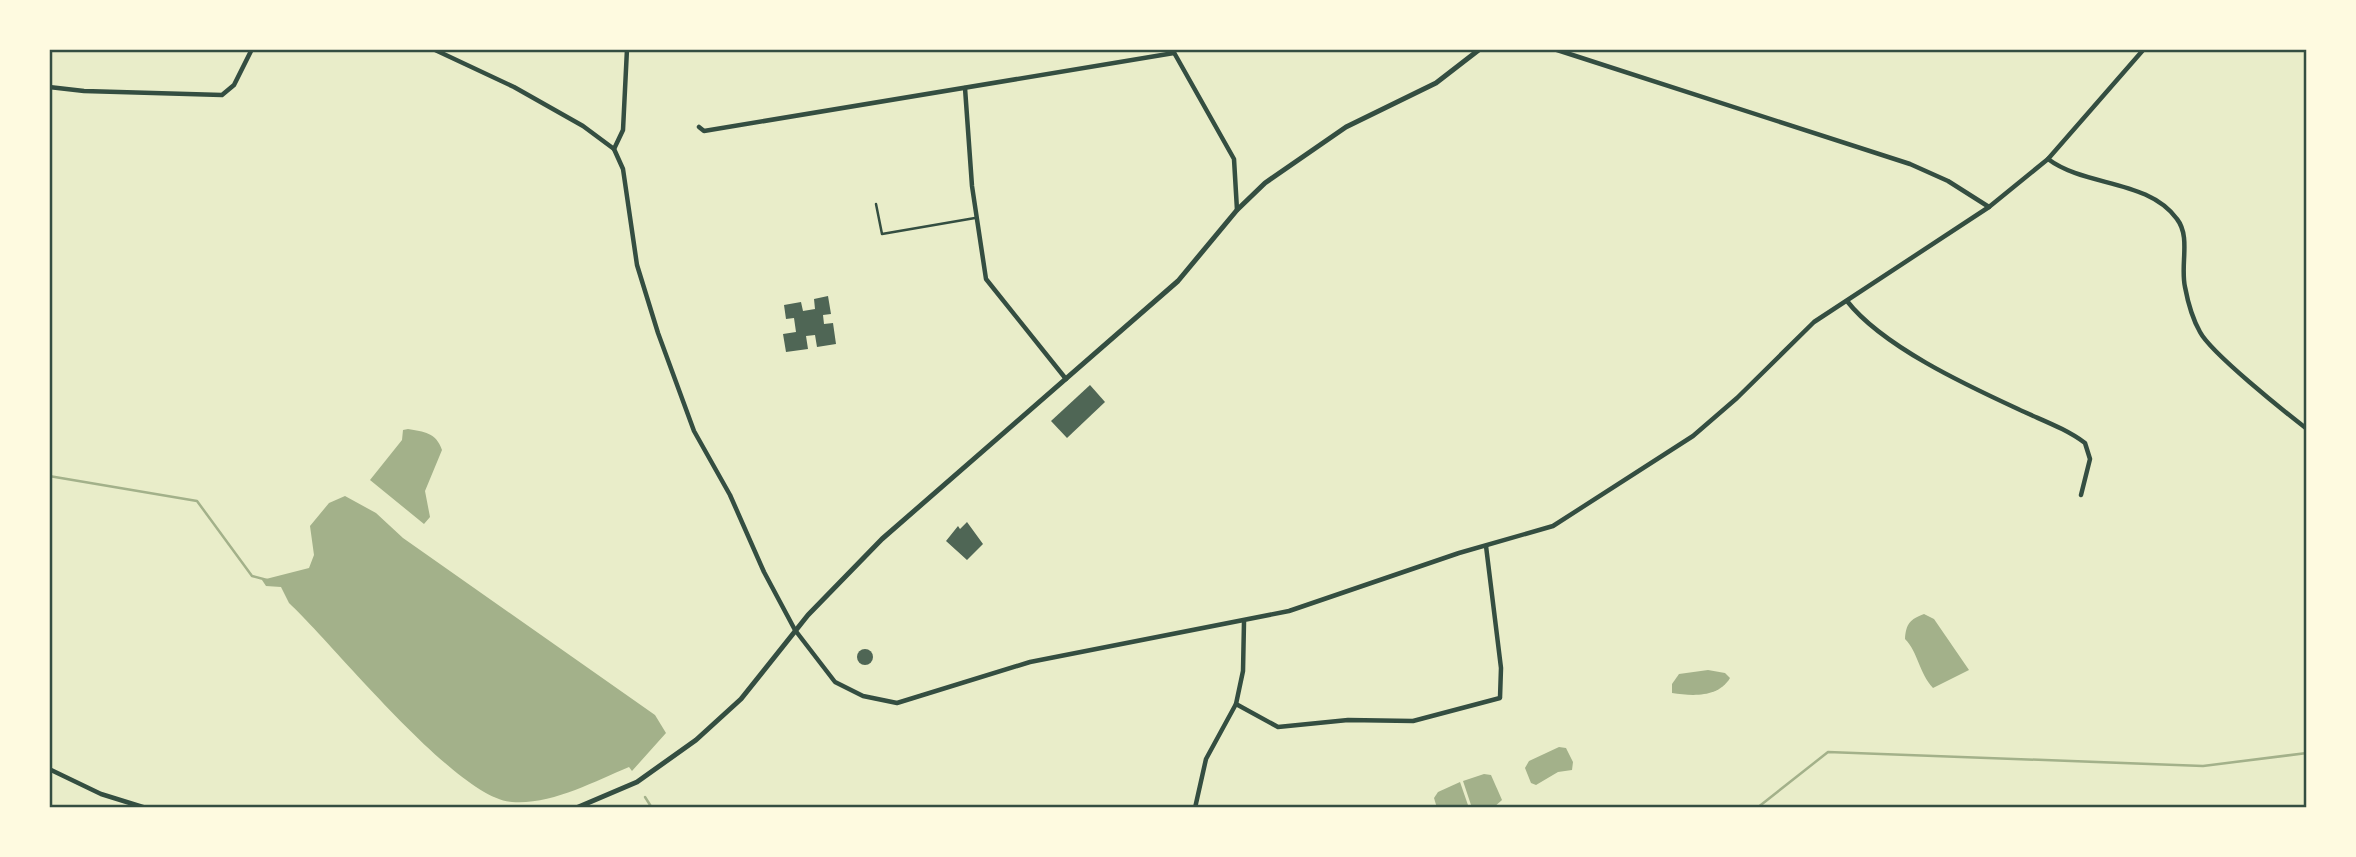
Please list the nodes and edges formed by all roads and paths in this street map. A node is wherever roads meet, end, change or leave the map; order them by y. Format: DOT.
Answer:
graph roads {
  1 [pos="252,49"];
  2 [pos="433,49"];
  3 [pos="627,49"];
  4 [pos="1480,49"];
  5 [pos="1554,49"];
  6 [pos="2144,49"];
  7 [pos="1173,51"];
  8 [pos="49,87"];
  9 [pos="965,88"];
  10 [pos="699,127"];
  11 [pos="614,149"];
  12 [pos="2048,159"];
  13 [pos="876,204"];
  14 [pos="1989,207"];
  15 [pos="1237,210"];
  16 [pos="975,218"];
  17 [pos="1847,301"];
  18 [pos="1066,380"];
  19 [pos="2307,429"];
  20 [pos="2081,495"];
  21 [pos="1486,546"];
  22 [pos="1244,622"];
  23 [pos="796,629"];
  24 [pos="1236,704"];
  25 [pos="49,769"];
  26 [pos="133,806"];
  27 [pos="146,808"];
  28 [pos="576,808"];
  29 [pos="1195,808"];
  1 -- 8 [label="street"];
  2 -- 11 [label="street"];
  3 -- 11 [label="street"];
  4 -- 15 [label="street"];
  5 -- 14 [label="street"];
  6 -- 12 [label="street"];
  7 -- 9 [label="street"];
  7 -- 15 [label="street"];
  9 -- 10 [label="street"];
  9 -- 16 [label="street"];
  11 -- 23 [label="street"];
  12 -- 14 [label="street"];
  12 -- 19 [label="street"];
  13 -- 16 [label="lane"];
  14 -- 17 [label="street"];
  15 -- 18 [label="street"];
  16 -- 18 [label="street"];
  17 -- 20 [label="street"];
  17 -- 21 [label="street"];
  18 -- 23 [label="street"];
  21 -- 22 [label="street"];
  21 -- 24 [label="street"];
  22 -- 23 [label="street"];
  22 -- 24 [label="street"];
  23 -- 28 [label="street"];
  24 -- 29 [label="street"];
  25 -- 26 [label="street"];
  26 -- 27 [label="street"];
}
